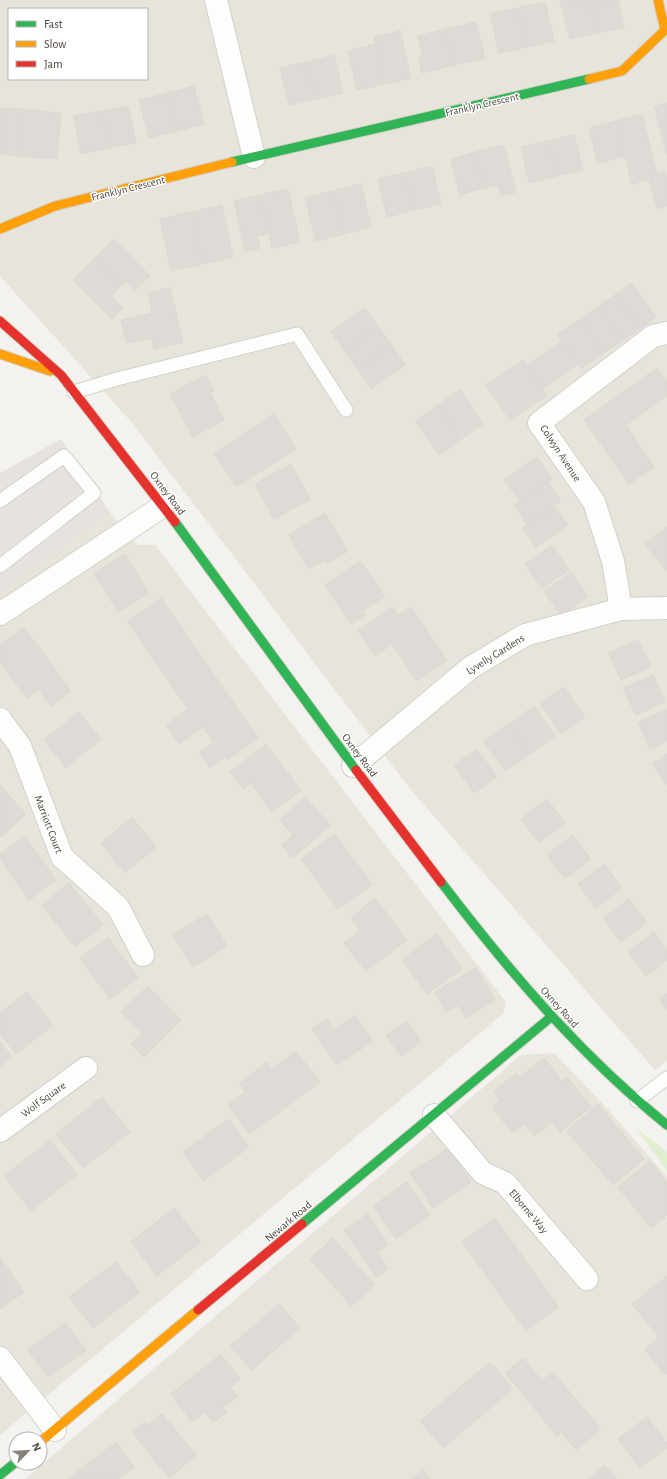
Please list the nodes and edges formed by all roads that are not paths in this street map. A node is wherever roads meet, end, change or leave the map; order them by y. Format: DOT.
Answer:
graph roads {
  1 [pos="216,0"];
  2 [pos="658,0"];
  3 [pos="254,157"];
  4 [pos="1,230"];
  5 [pos="0,320"];
  6 [pos="667,333"];
  7 [pos="0,354"];
  8 [pos="61,375"];
  9 [pos="74,392"];
  10 [pos="346,410"];
  11 [pos="0,501"];
  12 [pos="163,506"];
  13 [pos="0,566"];
  14 [pos="667,608"];
  15 [pos="621,609"];
  16 [pos="0,614"];
  17 [pos="0,719"];
  18 [pos="353,766"];
  19 [pos="143,955"];
  20 [pos="551,1017"];
  21 [pos="86,1068"];
  22 [pos="667,1078"];
  23 [pos="637,1102"];
  24 [pos="434,1115"];
  25 [pos="667,1125"];
  26 [pos="0,1131"];
  27 [pos="587,1279"];
  28 [pos="0,1358"];
  29 [pos="45,1431"];
  30 [pos="48,1436"];
  31 [pos="8,1468"];
  32 [pos="0,1475"];
  1 -- 3 [label="street"];
  2 -- 3 [label="street, Franklyn Crescent"];
  3 -- 4 [label="street, Franklyn Crescent"];
  5 -- 8 [label="street, Oxney Road"];
  6 -- 15 [label="street, Colwyn Avenue"];
  7 -- 8 [label="street"];
  8 -- 9 [label="street, Oxney Road"];
  9 -- 10 [label="lane"];
  9 -- 12 [label="street, Oxney Road"];
  11 -- 13 [label="lane"];
  12 -- 16 [label="street"];
  12 -- 18 [label="street, Oxney Road"];
  14 -- 15 [label="street, Lyvelly Gardens"];
  15 -- 18 [label="street, Lyvelly Gardens"];
  17 -- 19 [label="street, Marriott Court"];
  18 -- 20 [label="street, Oxney Road"];
  20 -- 23 [label="street, Oxney Road"];
  20 -- 24 [label="street, Newark Road"];
  21 -- 26 [label="street, Wolf Square"];
  22 -- 23 [label="lane"];
  23 -- 25 [label="street, Oxney Road"];
  24 -- 27 [label="street, Elborne Way"];
  24 -- 30 [label="street, Newark Road"];
  28 -- 29 [label="street"];
  31 -- 32 [label="street"];
}
